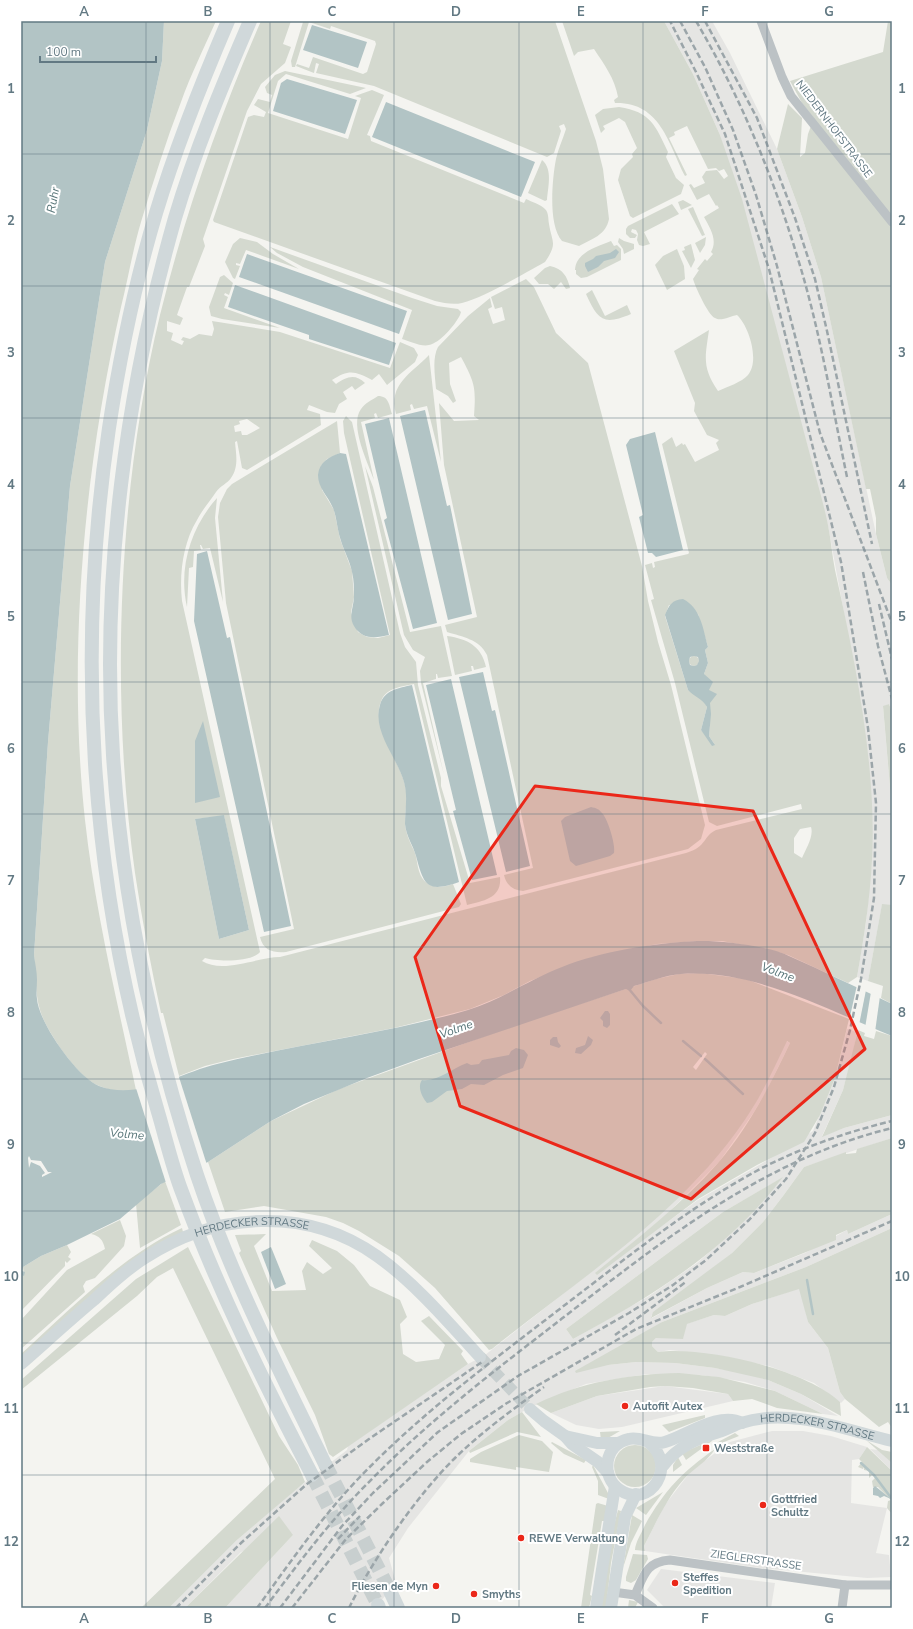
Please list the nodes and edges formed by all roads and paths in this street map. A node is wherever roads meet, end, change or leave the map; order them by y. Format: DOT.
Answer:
graph roads {
  1 [pos="228,21"];
  2 [pos="250,21"];
  3 [pos="761,21"];
  4 [pos="892,222"];
  5 [pos="480,1357"];
  6 [pos="21,1364"];
  7 [pos="530,1409"];
  8 [pos="742,1423"];
  9 [pos="565,1436"];
  10 [pos="892,1441"];
  11 [pos="648,1442"];
  12 [pos="619,1443"];
  13 [pos="325,1464"];
  14 [pos="663,1466"];
  15 [pos="608,1473"];
  16 [pos="312,1475"];
  17 [pos="615,1486"];
  18 [pos="636,1494"];
  19 [pos="892,1584"];
  20 [pos="845,1585"];
  21 [pos="390,1591"];
  22 [pos="613,1592"];
  23 [pos="635,1595"];
  24 [pos="398,1608"];
  25 [pos="596,1608"];
  26 [pos="611,1608"];
  27 [pos="653,1608"];
  28 [pos="842,1608"];
  1 -- 16 [label="highway"];
  2 -- 13 [label="highway"];
  3 -- 4 [label="street, NIEDERNHOFSTRASSE"];
  5 -- 6 [label="main road, HERDECKER STRASSE"];
  7 -- 9 [label="main road, HERDECKER STRASSE"];
  8 -- 10 [label="main road, HERDECKER STRASSE"];
  8 -- 11 [label="main road, HERDECKER STRASSE"];
  8 -- 14 [label="main road, HERDECKER STRASSE"];
  9 -- 12 [label="main road, HERDECKER STRASSE"];
  9 -- 15 [label="main road, HERDECKER STRASSE"];
  11 -- 12 [label="main road, HERDECKER STRASSE"];
  11 -- 14 [label="main road"];
  12 -- 15 [label="main road"];
  14 -- 18 [label="main road, HERDECKER STRASSE"];
  15 -- 17 [label="main road, HERDECKER STRASSE"];
  17 -- 18 [label="main road"];
  17 -- 25 [label="main road"];
  18 -- 22 [label="main road"];
  19 -- 20 [label="street, ZIEGLERSTRASSE"];
  20 -- 23 [label="street, ZIEGLERSTRASSE"];
  20 -- 28 [label="street"];
  21 -- 24 [label="highway"];
  22 -- 23 [label="street"];
  22 -- 26 [label="main road"];
  23 -- 27 [label="street"];
}
